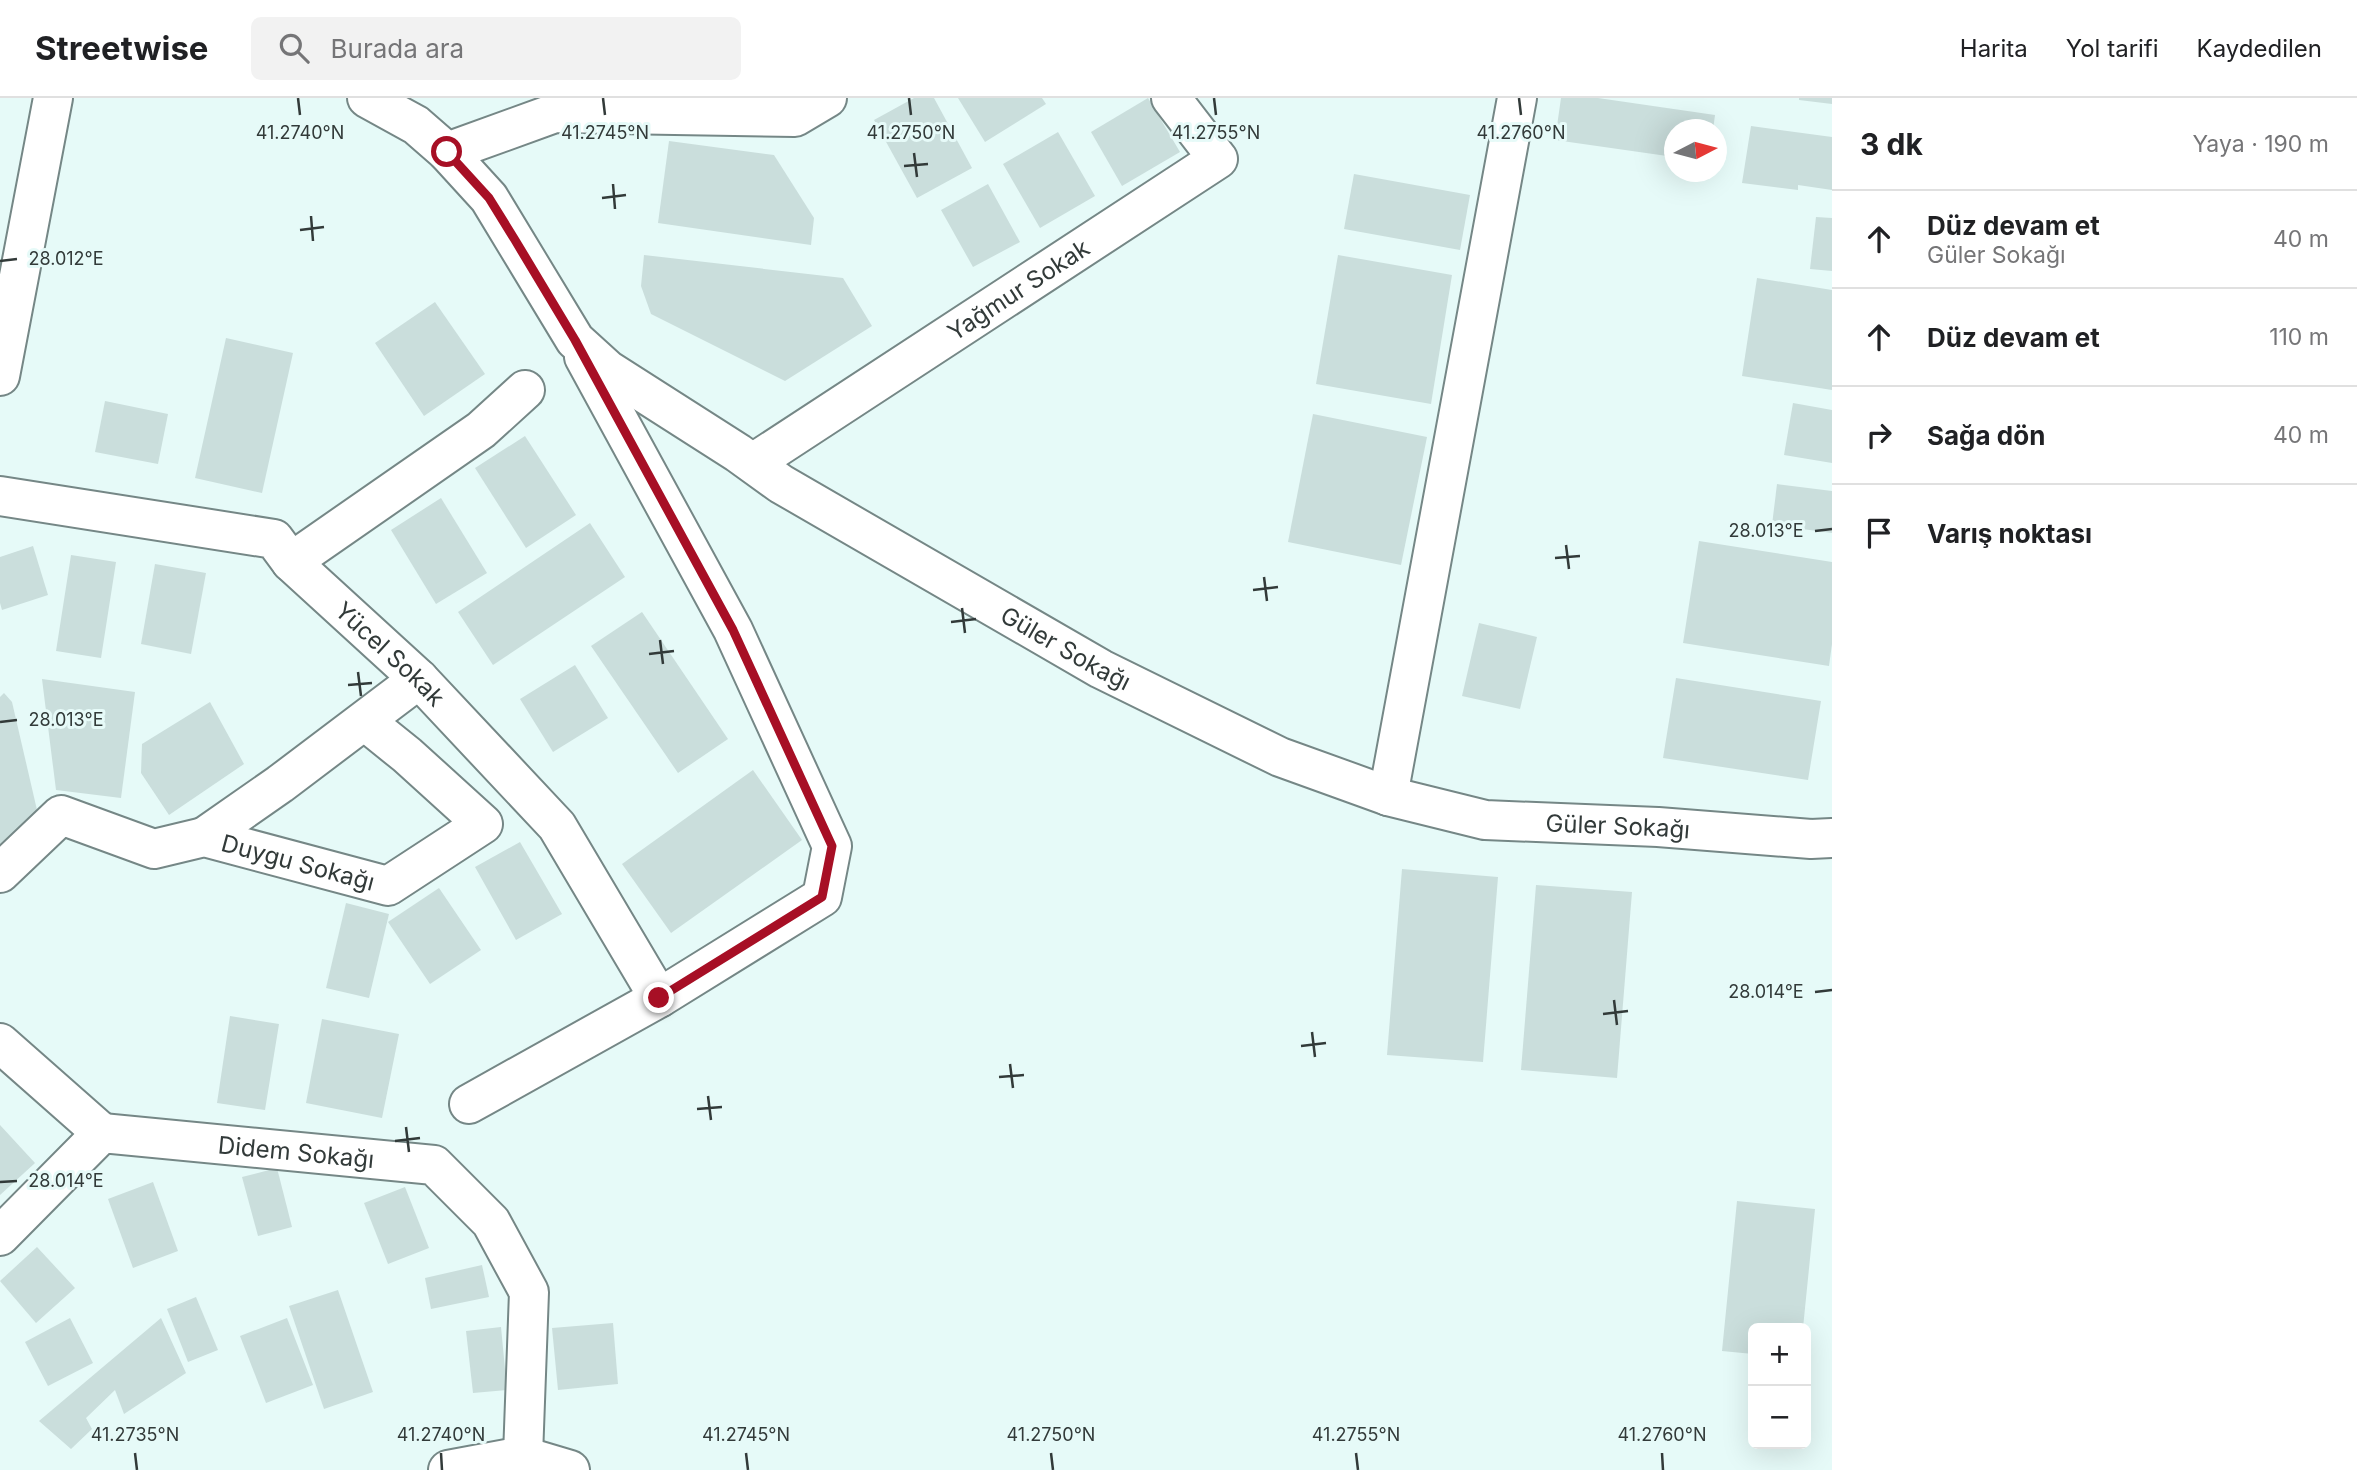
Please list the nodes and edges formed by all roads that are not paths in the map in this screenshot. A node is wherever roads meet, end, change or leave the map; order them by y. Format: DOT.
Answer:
graph roads {
  1 [pos="53,98"];
  2 [pos="827,98"];
  3 [pos="1171,98"];
  4 [pos="1517,98"];
  5 [pos="369,99"];
  6 [pos="447,152"];
  7 [pos="575,340"];
  8 [pos="0,376"];
  9 [pos="525,390"];
  10 [pos="753,463"];
  11 [pos="0,496"];
  12 [pos="291,562"];
  13 [pos="419,679"];
  14 [pos="366,722"];
  15 [pos="1388,796"];
  16 [pos="204,837"];
  17 [pos="1821,839"];
  18 [pos="0,873"];
  19 [pos="659,998"];
  20 [pos="0,1043"];
  21 [pos="468,1104"];
  22 [pos="102,1133"];
  23 [pos="0,1236"];
  24 [pos="523,1456"];
  25 [pos="448,1470"];
  26 [pos="570,1470"];
  1 -- 8 [label="street"];
  2 -- 6 [label="street"];
  3 -- 10 [label="street, Yağmur Sokak"];
  4 -- 15 [label="street"];
  5 -- 6 [label="street, Güler Sokağı"];
  6 -- 7 [label="street, Güler Sokağı"];
  7 -- 10 [label="street, Güler Sokağı"];
  7 -- 19 [label="street"];
  9 -- 12 [label="street"];
  10 -- 15 [label="street, Güler Sokağı"];
  11 -- 12 [label="street, Yücel Sokak"];
  12 -- 13 [label="street, Yücel Sokak"];
  13 -- 14 [label="street"];
  13 -- 19 [label="street, Yücel Sokak"];
  14 -- 16 [label="street"];
  14 -- 16 [label="street, Duygu Sokağı"];
  15 -- 17 [label="street, Güler Sokağı"];
  16 -- 18 [label="street, Duygu Sokağı"];
  19 -- 21 [label="street"];
  20 -- 22 [label="street"];
  22 -- 23 [label="street"];
  22 -- 24 [label="street, Didem Sokağı"];
  24 -- 25 [label="street"];
  24 -- 26 [label="street"];
}
